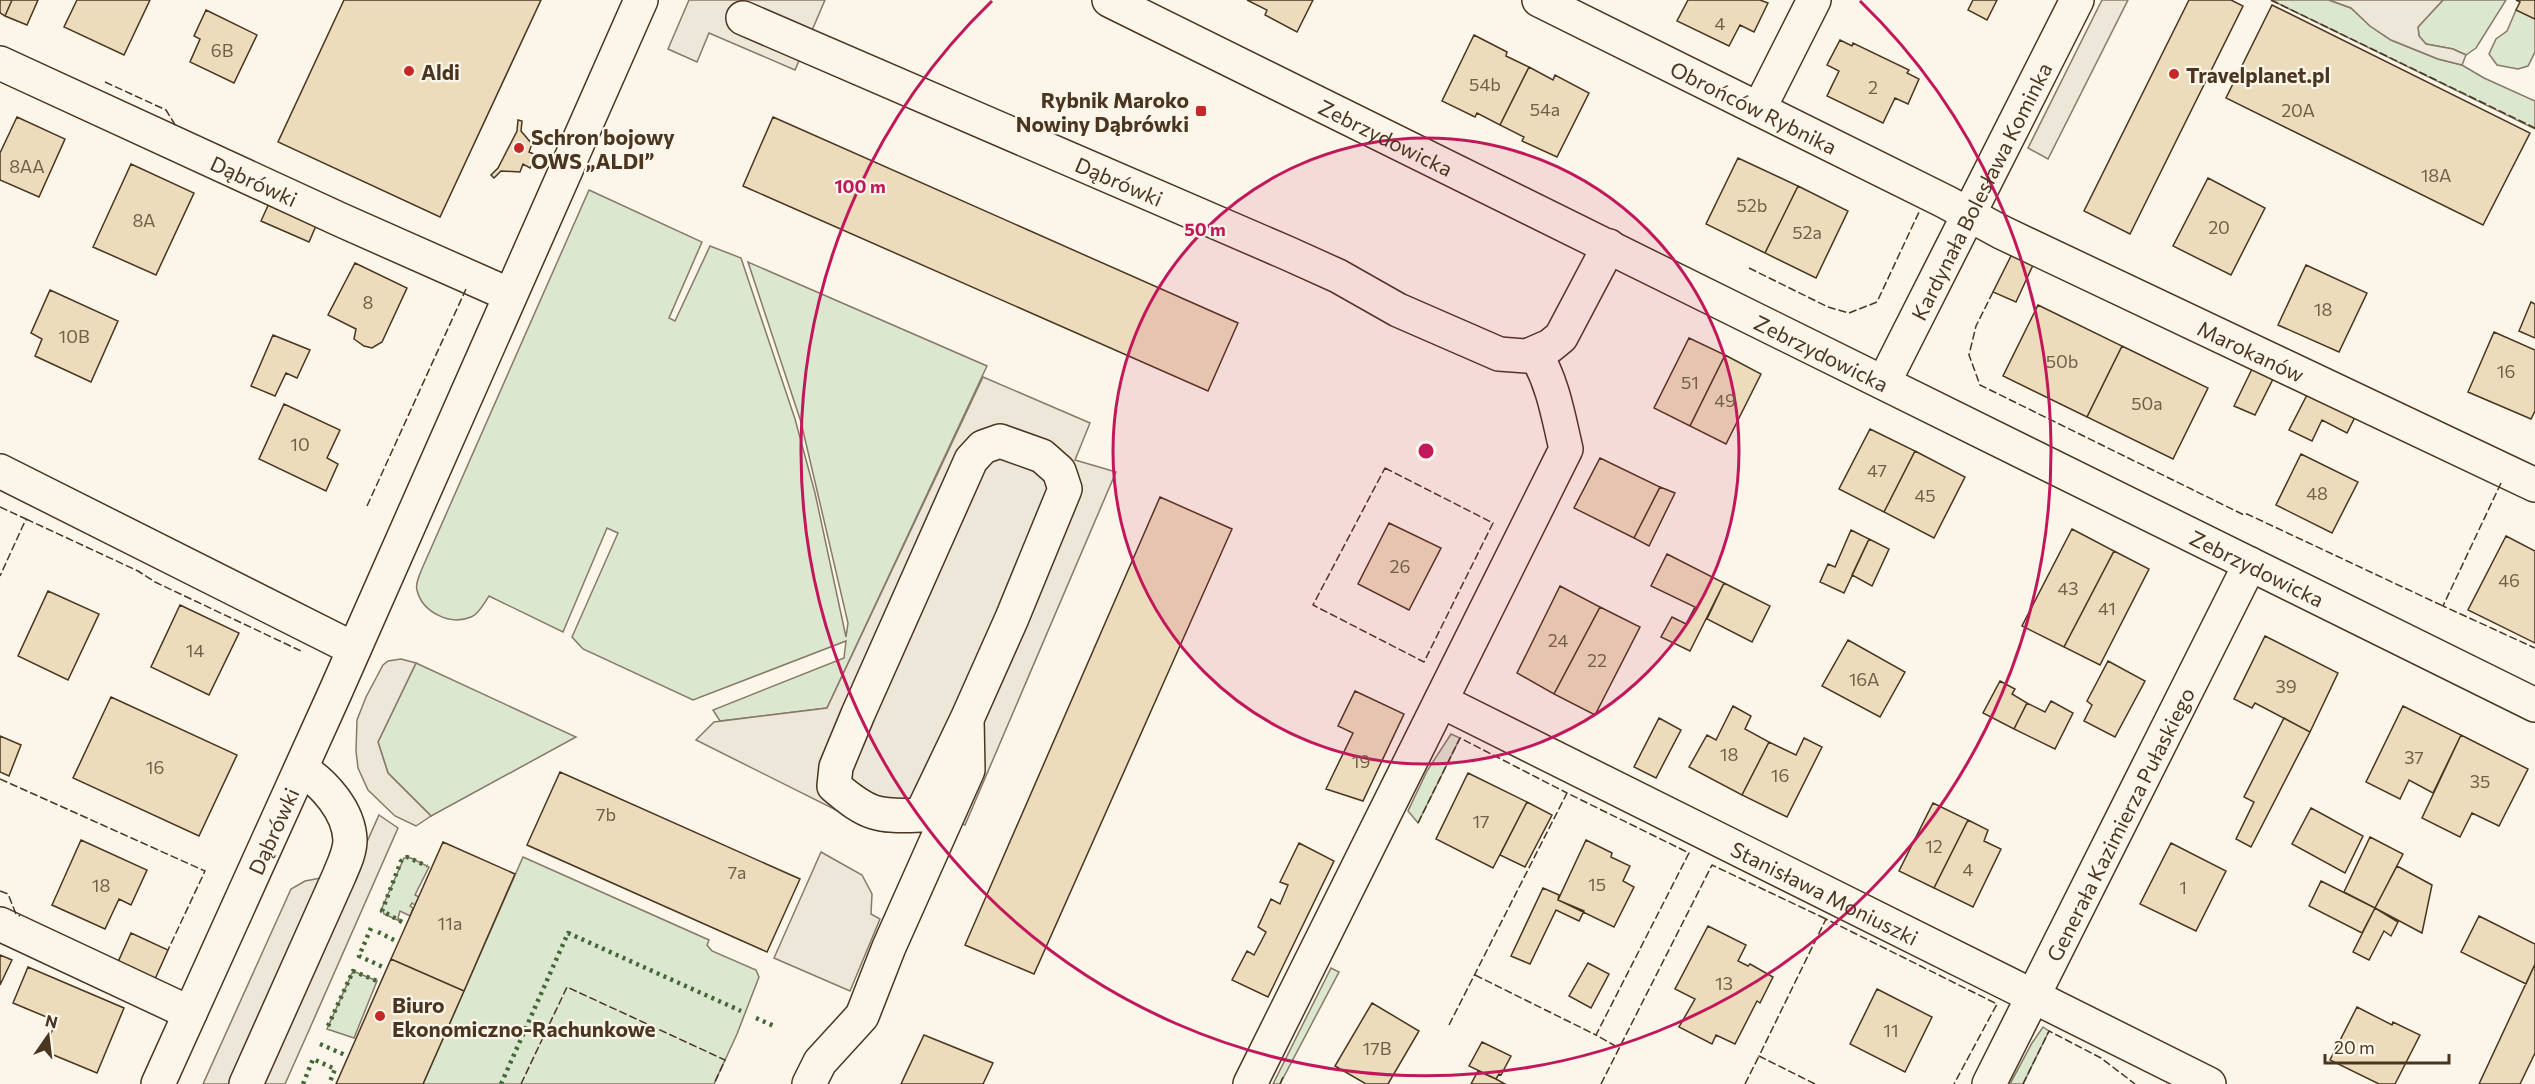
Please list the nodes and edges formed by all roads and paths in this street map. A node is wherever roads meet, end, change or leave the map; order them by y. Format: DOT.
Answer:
graph roads {
  1 [pos="641,0"];
  2 [pos="1109,0"];
  3 [pos="1539,0"];
  4 [pos="1814,0"];
  5 [pos="2076,0"];
  6 [pos="743,18"];
  7 [pos="0,63"];
  8 [pos="1759,109"];
  9 [pos="1969,213"];
  10 [pos="1609,246"];
  11 [pos="510,295"];
  12 [pos="1535,353"];
  13 [pos="1884,382"];
  14 [pos="0,471"];
  15 [pos="2535,485"];
  16 [pos="2250,564"];
  17 [pos="354,649"];
  18 [pos="1441,701"];
  19 [pos="2535,705"];
  20 [pos="967,719"];
  21 [pos="301,769"];
  22 [pos="0,924"];
  23 [pos="2033,996"];
  24 [pos="190,1013"];
  25 [pos="158,1084"];
  26 [pos="246,1084"];
  27 [pos="809,1084"];
  28 [pos="1250,1084"];
  29 [pos="1989,1084"];
  30 [pos="2209,1084"];
  1 -- 11 [label="street, Dąbrówki"];
  2 -- 10 [label="street, Zebrzydowicka"];
  3 -- 8 [label="street, Obrońców Rybnika"];
  4 -- 8 [label="street"];
  5 -- 9 [label="street, Kardynała Bolesława Kominka"];
  6 -- 12 [label="street, Dąbrówki"];
  7 -- 11 [label="street, Dąbrówki"];
  8 -- 9 [label="street, Obrońców Rybnika"];
  9 -- 13 [label="street, Kardynała Bolesława Kominka"];
  9 -- 15 [label="street, Marokanów"];
  10 -- 12 [label="street, Dąbrówki"];
  10 -- 13 [label="street, Zebrzydowicka"];
  11 -- 17 [label="street, Dąbrówki"];
  12 -- 18 [label="street"];
  13 -- 16 [label="street, Zebrzydowicka"];
  14 -- 17 [label="street"];
  16 -- 19 [label="street, Zebrzydowicka"];
  16 -- 23 [label="street, Generała Kazimierza Pułaskiego"];
  17 -- 21 [label="street, Dąbrówki"];
  18 -- 23 [label="street, Stanisława Moniuszki"];
  18 -- 28 [label="street"];
  20 -- 20 [label="street"];
  20 -- 27 [label="street"];
  21 -- 24 [label="street, Dąbrówki"];
  21 -- 26 [label="street"];
  22 -- 24 [label="street"];
  23 -- 29 [label="street, Generała Kazimierza Pułaskiego"];
  23 -- 30 [label="street, Stanisława Moniuszki"];
  24 -- 25 [label="street, Dąbrówki"];
}
